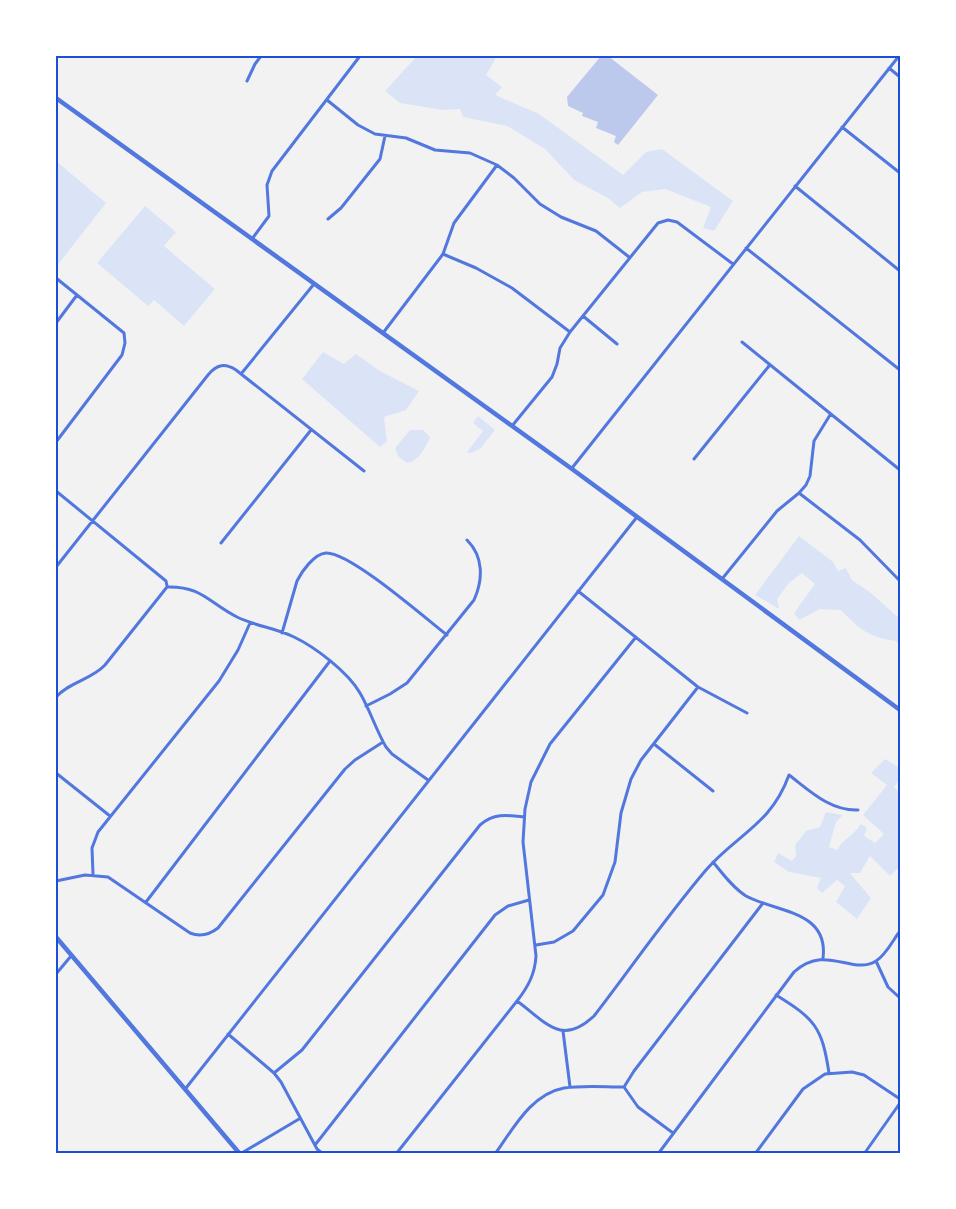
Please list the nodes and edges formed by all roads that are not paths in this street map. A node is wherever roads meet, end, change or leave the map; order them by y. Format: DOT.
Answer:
graph roads {
  1 [pos="261,56"];
  2 [pos="360,56"];
  3 [pos="899,56"];
  4 [pos="889,68"];
  5 [pos="900,77"];
  6 [pos="247,81"];
  7 [pos="56,98"];
  8 [pos="327,100"];
  9 [pos="842,127"];
  10 [pos="385,136"];
  11 [pos="497,165"];
  12 [pos="900,173"];
  13 [pos="795,186"];
  14 [pos="328,219"];
  15 [pos="252,239"];
  16 [pos="746,248"];
  17 [pos="443,254"];
  18 [pos="629,257"];
  19 [pos="733,264"];
  20 [pos="900,271"];
  21 [pos="56,278"];
  22 [pos="314,284"];
  23 [pos="77,295"];
  24 [pos="583,316"];
  25 [pos="56,323"];
  26 [pos="570,332"];
  27 [pos="383,333"];
  28 [pos="742,342"];
  29 [pos="617,344"];
  30 [pos="769,366"];
  31 [pos="900,370"];
  32 [pos="241,374"];
  33 [pos="831,415"];
  34 [pos="512,426"];
  35 [pos="311,430"];
  36 [pos="56,442"];
  37 [pos="694,459"];
  38 [pos="572,469"];
  39 [pos="900,470"];
  40 [pos="364,471"];
  41 [pos="56,491"];
  42 [pos="799,493"];
  43 [pos="637,517"];
  44 [pos="93,520"];
  45 [pos="467,540"];
  46 [pos="221,543"];
  47 [pos="56,567"];
  48 [pos="722,580"];
  49 [pos="900,581"];
  50 [pos="167,587"];
  51 [pos="578,591"];
  52 [pos="250,623"];
  53 [pos="282,633"];
  54 [pos="447,635"];
  55 [pos="636,637"];
  56 [pos="330,661"];
  57 [pos="698,687"];
  58 [pos="56,695"];
  59 [pos="366,706"];
  60 [pos="900,710"];
  61 [pos="747,713"];
  62 [pos="383,742"];
  63 [pos="654,744"];
  64 [pos="56,773"];
  65 [pos="428,780"];
  66 [pos="713,791"];
  67 [pos="858,810"];
  68 [pos="110,816"];
  69 [pos="524,817"];
  70 [pos="713,862"];
  71 [pos="93,874"];
  72 [pos="56,881"];
  73 [pos="529,900"];
  74 [pos="146,902"];
  75 [pos="763,903"];
  76 [pos="900,931"];
  77 [pos="56,937"];
  78 [pos="535,945"];
  79 [pos="71,956"];
  80 [pos="823,958"];
  81 [pos="876,961"];
  82 [pos="56,974"];
  83 [pos="776,995"];
  84 [pos="900,998"];
  85 [pos="517,1001"];
  86 [pos="563,1031"];
  87 [pos="228,1034"];
  88 [pos="274,1073"];
  89 [pos="829,1073"];
  90 [pos="570,1087"];
  91 [pos="624,1087"];
  92 [pos="186,1088"];
  93 [pos="900,1101"];
  94 [pos="299,1119"];
  95 [pos="673,1133"];
  96 [pos="315,1145"];
  97 [pos="240,1154"];
  98 [pos="323,1154"];
  99 [pos="396,1154"];
  100 [pos="495,1154"];
  101 [pos="658,1154"];
  102 [pos="755,1154"];
  103 [pos="864,1154"];
  1 -- 6 [label="street"];
  2 -- 8 [label="street"];
  3 -- 4 [label="street"];
  4 -- 5 [label="street"];
  4 -- 9 [label="street"];
  7 -- 15 [label="street"];
  8 -- 10 [label="street"];
  8 -- 15 [label="street"];
  9 -- 12 [label="street"];
  9 -- 13 [label="street"];
  10 -- 11 [label="street"];
  10 -- 14 [label="street"];
  11 -- 17 [label="street"];
  11 -- 18 [label="street"];
  13 -- 16 [label="street"];
  13 -- 20 [label="street"];
  15 -- 22 [label="street"];
  16 -- 19 [label="street"];
  16 -- 31 [label="street"];
  17 -- 26 [label="street"];
  17 -- 27 [label="street"];
  18 -- 19 [label="street"];
  18 -- 24 [label="street"];
  19 -- 38 [label="street"];
  21 -- 23 [label="street"];
  22 -- 27 [label="street"];
  22 -- 32 [label="street"];
  23 -- 25 [label="street"];
  23 -- 36 [label="street"];
  24 -- 26 [label="street"];
  24 -- 29 [label="street"];
  26 -- 34 [label="street"];
  27 -- 34 [label="street"];
  28 -- 30 [label="street"];
  30 -- 33 [label="street"];
  30 -- 37 [label="street"];
  32 -- 35 [label="street"];
  32 -- 44 [label="street"];
  33 -- 39 [label="street"];
  33 -- 42 [label="street"];
  34 -- 38 [label="street"];
  35 -- 40 [label="street"];
  35 -- 46 [label="street"];
  38 -- 43 [label="street"];
  41 -- 44 [label="street"];
  42 -- 48 [label="street"];
  42 -- 49 [label="street"];
  43 -- 48 [label="street"];
  43 -- 51 [label="street"];
  44 -- 47 [label="street"];
  44 -- 50 [label="street"];
  45 -- 54 [label="street"];
  48 -- 60 [label="street"];
  50 -- 52 [label="street"];
  50 -- 58 [label="street"];
  51 -- 55 [label="street"];
  51 -- 65 [label="street"];
  52 -- 53 [label="street"];
  52 -- 68 [label="street"];
  53 -- 54 [label="street"];
  53 -- 56 [label="street"];
  54 -- 59 [label="street"];
  55 -- 57 [label="street"];
  55 -- 69 [label="street"];
  56 -- 59 [label="street"];
  56 -- 74 [label="street"];
  57 -- 61 [label="street"];
  57 -- 63 [label="street"];
  59 -- 62 [label="street"];
  62 -- 65 [label="street"];
  62 -- 74 [label="street"];
  63 -- 66 [label="street"];
  63 -- 78 [label="street"];
  64 -- 68 [label="street"];
  65 -- 87 [label="street"];
  67 -- 70 [label="street"];
  68 -- 71 [label="street"];
  69 -- 73 [label="street"];
  69 -- 88 [label="street"];
  70 -- 75 [label="street"];
  70 -- 86 [label="street"];
  71 -- 72 [label="street"];
  71 -- 74 [label="street"];
  73 -- 78 [label="street"];
  73 -- 96 [label="street"];
  75 -- 80 [label="street"];
  75 -- 91 [label="street"];
  76 -- 81 [label="street"];
  77 -- 79 [label="street"];
  78 -- 85 [label="street"];
  79 -- 82 [label="street"];
  79 -- 92 [label="street"];
  80 -- 81 [label="street"];
  80 -- 83 [label="street"];
  81 -- 84 [label="street"];
  83 -- 89 [label="street"];
  83 -- 95 [label="street"];
  85 -- 86 [label="street"];
  85 -- 99 [label="street"];
  86 -- 90 [label="street"];
  87 -- 88 [label="street"];
  87 -- 92 [label="street"];
  88 -- 94 [label="street"];
  89 -- 93 [label="street"];
  89 -- 102 [label="street"];
  90 -- 91 [label="street"];
  90 -- 100 [label="street"];
  91 -- 95 [label="street"];
  92 -- 97 [label="street"];
  93 -- 103 [label="street"];
  94 -- 96 [label="street"];
  94 -- 97 [label="street"];
  95 -- 101 [label="street"];
  96 -- 98 [label="street"];
}
